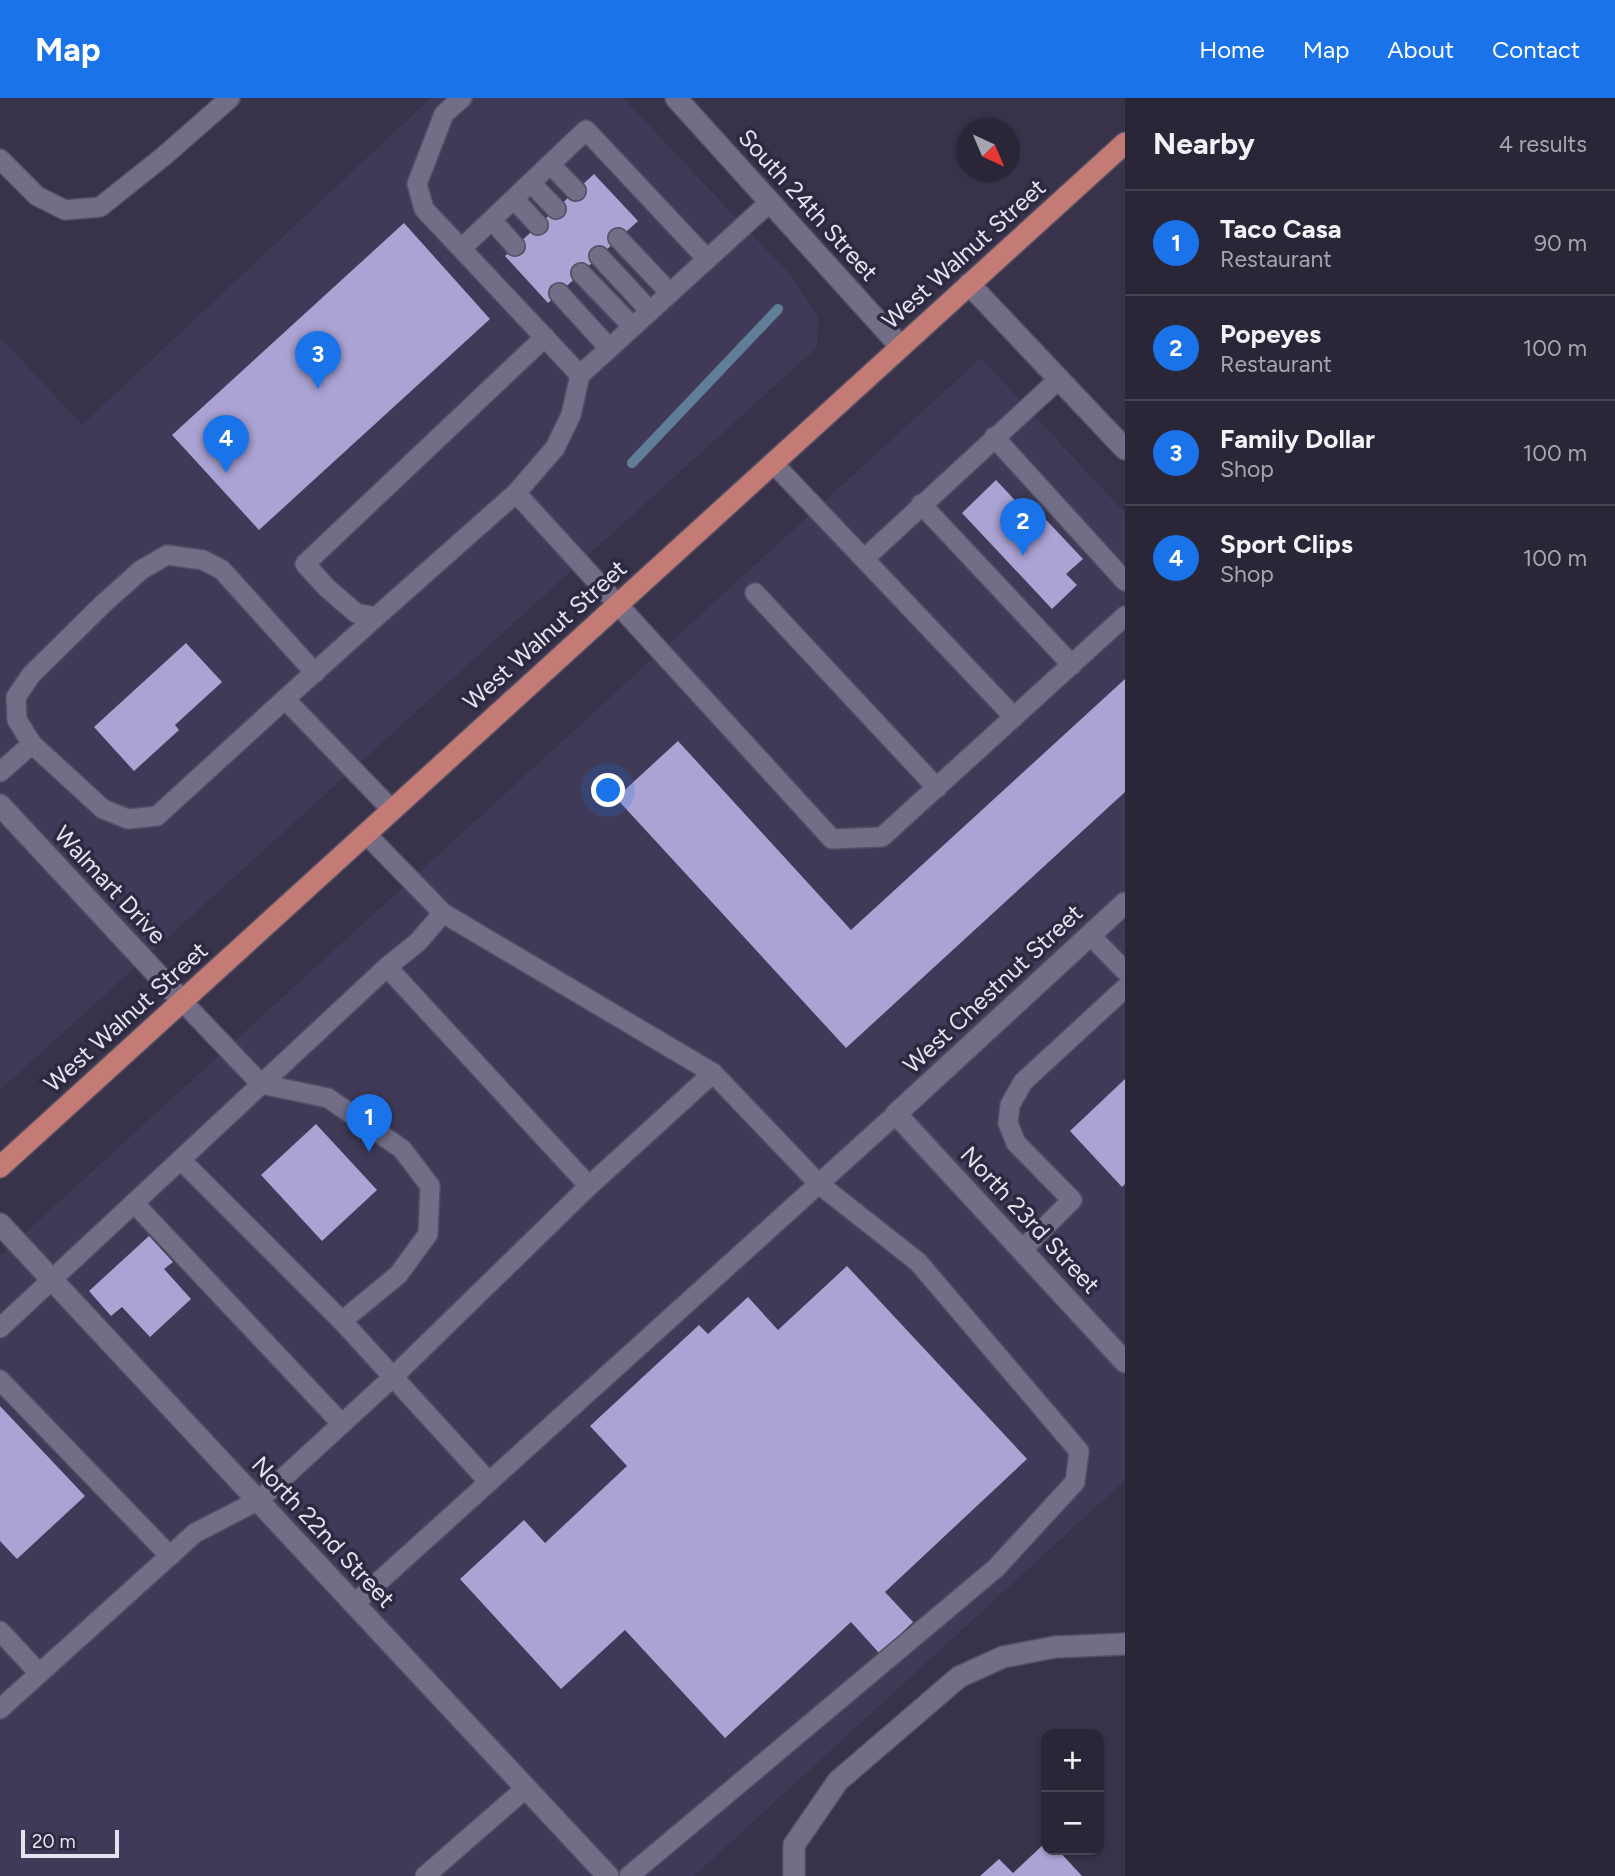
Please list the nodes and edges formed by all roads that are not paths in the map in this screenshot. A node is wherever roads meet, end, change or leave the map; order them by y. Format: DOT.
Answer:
graph roads {
  1 [pos="230,98"];
  2 [pos="462,98"];
  3 [pos="676,98"];
  4 [pos="1125,143"];
  5 [pos="0,159"];
  6 [pos="550,164"];
  7 [pos="531,183"];
  8 [pos="576,191"];
  9 [pos="514,199"];
  10 [pos="770,202"];
  11 [pos="556,209"];
  12 [pos="492,220"];
  13 [pos="538,225"];
  14 [pos="618,238"];
  15 [pos="515,246"];
  16 [pos="462,248"];
  17 [pos="599,256"];
  18 [pos="707,259"];
  19 [pos="581,273"];
  20 [pos="969,285"];
  21 [pos="558,293"];
  22 [pos="670,293"];
  23 [pos="650,311"];
  24 [pos="633,327"];
  25 [pos="545,337"];
  26 [pos="901,347"];
  27 [pos="609,348"];
  28 [pos="580,375"];
  29 [pos="1059,379"];
  30 [pos="994,437"];
  31 [pos="1123,444"];
  32 [pos="773,463"];
  33 [pos="516,493"];
  34 [pos="921,504"];
  35 [pos="864,559"];
  36 [pos="1125,581"];
  37 [pos="755,593"];
  38 [pos="619,603"];
  39 [pos="376,617"];
  40 [pos="1125,617"];
  41 [pos="1072,665"];
  42 [pos="315,673"];
  43 [pos="285,699"];
  44 [pos="1014,717"];
  45 [pos="32,744"];
  46 [pos="0,772"];
  47 [pos="937,788"];
  48 [pos="0,805"];
  49 [pos="392,810"];
  50 [pos="366,834"];
  51 [pos="1125,903"];
  52 [pos="443,913"];
  53 [pos="1090,935"];
  54 [pos="387,967"];
  55 [pos="1125,971"];
  56 [pos="1125,988"];
  57 [pos="182,1001"];
  58 [pos="713,1073"];
  59 [pos="261,1084"];
  60 [pos="897,1114"];
  61 [pos="181,1160"];
  62 [pos="0,1167"];
  63 [pos="819,1184"];
  64 [pos="589,1186"];
  65 [pos="134,1203"];
  66 [pos="0,1224"];
  67 [pos="1022,1250"];
  68 [pos="52,1280"];
  69 [pos="342,1321"];
  70 [pos="0,1328"];
  71 [pos="1125,1362"];
  72 [pos="393,1377"];
  73 [pos="0,1380"];
  74 [pos="342,1424"];
  75 [pos="489,1482"];
  76 [pos="258,1500"];
  77 [pos="170,1556"];
  78 [pos="354,1604"];
  79 [pos="0,1630"];
  80 [pos="1125,1644"];
  81 [pos="39,1672"];
  82 [pos="0,1709"];
  83 [pos="526,1788"];
  84 [pos="425,1876"];
  85 [pos="608,1876"];
  86 [pos="629,1876"];
  87 [pos="794,1876"];
  1 -- 5 [label="lane"];
  2 -- 16 [label="lane"];
  3 -- 10 [label="street, South 24th Street"];
  4 -- 20 [label="main road, West Walnut Street"];
  6 -- 7 [label="lane"];
  6 -- 8 [label="lane"];
  6 -- 18 [label="lane"];
  7 -- 9 [label="lane"];
  7 -- 11 [label="lane"];
  9 -- 12 [label="lane"];
  9 -- 13 [label="lane"];
  10 -- 18 [label="lane"];
  10 -- 26 [label="street, South 24th Street"];
  12 -- 15 [label="lane"];
  12 -- 16 [label="lane"];
  14 -- 22 [label="lane"];
  16 -- 25 [label="lane"];
  17 -- 23 [label="lane"];
  18 -- 22 [label="lane"];
  19 -- 24 [label="lane"];
  20 -- 26 [label="main road, West Walnut Street"];
  20 -- 29 [label="street"];
  21 -- 27 [label="lane"];
  22 -- 23 [label="lane"];
  23 -- 24 [label="lane"];
  24 -- 27 [label="lane"];
  25 -- 28 [label="lane"];
  25 -- 39 [label="lane"];
  26 -- 32 [label="main road, West Walnut Street"];
  27 -- 28 [label="lane"];
  28 -- 33 [label="lane"];
  29 -- 30 [label="lane"];
  29 -- 31 [label="street"];
  30 -- 34 [label="lane"];
  30 -- 36 [label="lane"];
  32 -- 35 [label="lane"];
  32 -- 38 [label="main road, West Walnut Street"];
  33 -- 38 [label="lane"];
  33 -- 39 [label="lane"];
  34 -- 35 [label="lane"];
  34 -- 41 [label="lane"];
  35 -- 44 [label="lane"];
  37 -- 47 [label="lane"];
  38 -- 47 [label="lane"];
  38 -- 49 [label="main road, West Walnut Street"];
  39 -- 42 [label="lane"];
  40 -- 41 [label="lane"];
  41 -- 44 [label="lane"];
  42 -- 43 [label="lane"];
  42 -- 45 [label="lane"];
  43 -- 45 [label="lane"];
  43 -- 49 [label="lane"];
  44 -- 47 [label="lane"];
  45 -- 46 [label="lane"];
  48 -- 57 [label="street, Walmart Drive"];
  49 -- 50 [label="main road, West Walnut Street"];
  50 -- 52 [label="lane"];
  50 -- 57 [label="main road, West Walnut Street"];
  51 -- 53 [label="street, West Chestnut Street"];
  52 -- 54 [label="lane"];
  52 -- 58 [label="lane"];
  53 -- 55 [label="lane"];
  53 -- 60 [label="street, West Chestnut Street"];
  54 -- 59 [label="lane"];
  54 -- 64 [label="lane"];
  56 -- 67 [label="lane"];
  57 -- 59 [label="lane"];
  57 -- 62 [label="main road, West Walnut Street"];
  58 -- 63 [label="lane"];
  58 -- 64 [label="lane"];
  59 -- 61 [label="lane"];
  59 -- 69 [label="lane"];
  60 -- 63 [label="lane"];
  60 -- 67 [label="street, North 23rd Street"];
  61 -- 65 [label="lane"];
  61 -- 69 [label="lane"];
  63 -- 75 [label="lane"];
  63 -- 86 [label="lane"];
  64 -- 72 [label="lane"];
  65 -- 68 [label="lane"];
  65 -- 74 [label="lane"];
  66 -- 68 [label="street, North 22nd Street"];
  67 -- 71 [label="street, North 23rd Street"];
  68 -- 70 [label="lane"];
  68 -- 76 [label="street, North 22nd Street"];
  69 -- 72 [label="lane"];
  72 -- 74 [label="lane"];
  72 -- 75 [label="lane"];
  73 -- 77 [label="lane"];
  74 -- 76 [label="lane"];
  75 -- 78 [label="lane"];
  76 -- 77 [label="lane"];
  76 -- 78 [label="street, North 22nd Street"];
  77 -- 81 [label="lane"];
  78 -- 83 [label="street, North 22nd Street"];
  79 -- 81 [label="lane"];
  80 -- 87 [label="street"];
  81 -- 82 [label="lane"];
  83 -- 84 [label="lane"];
  83 -- 85 [label="street, North 22nd Street"];
}
